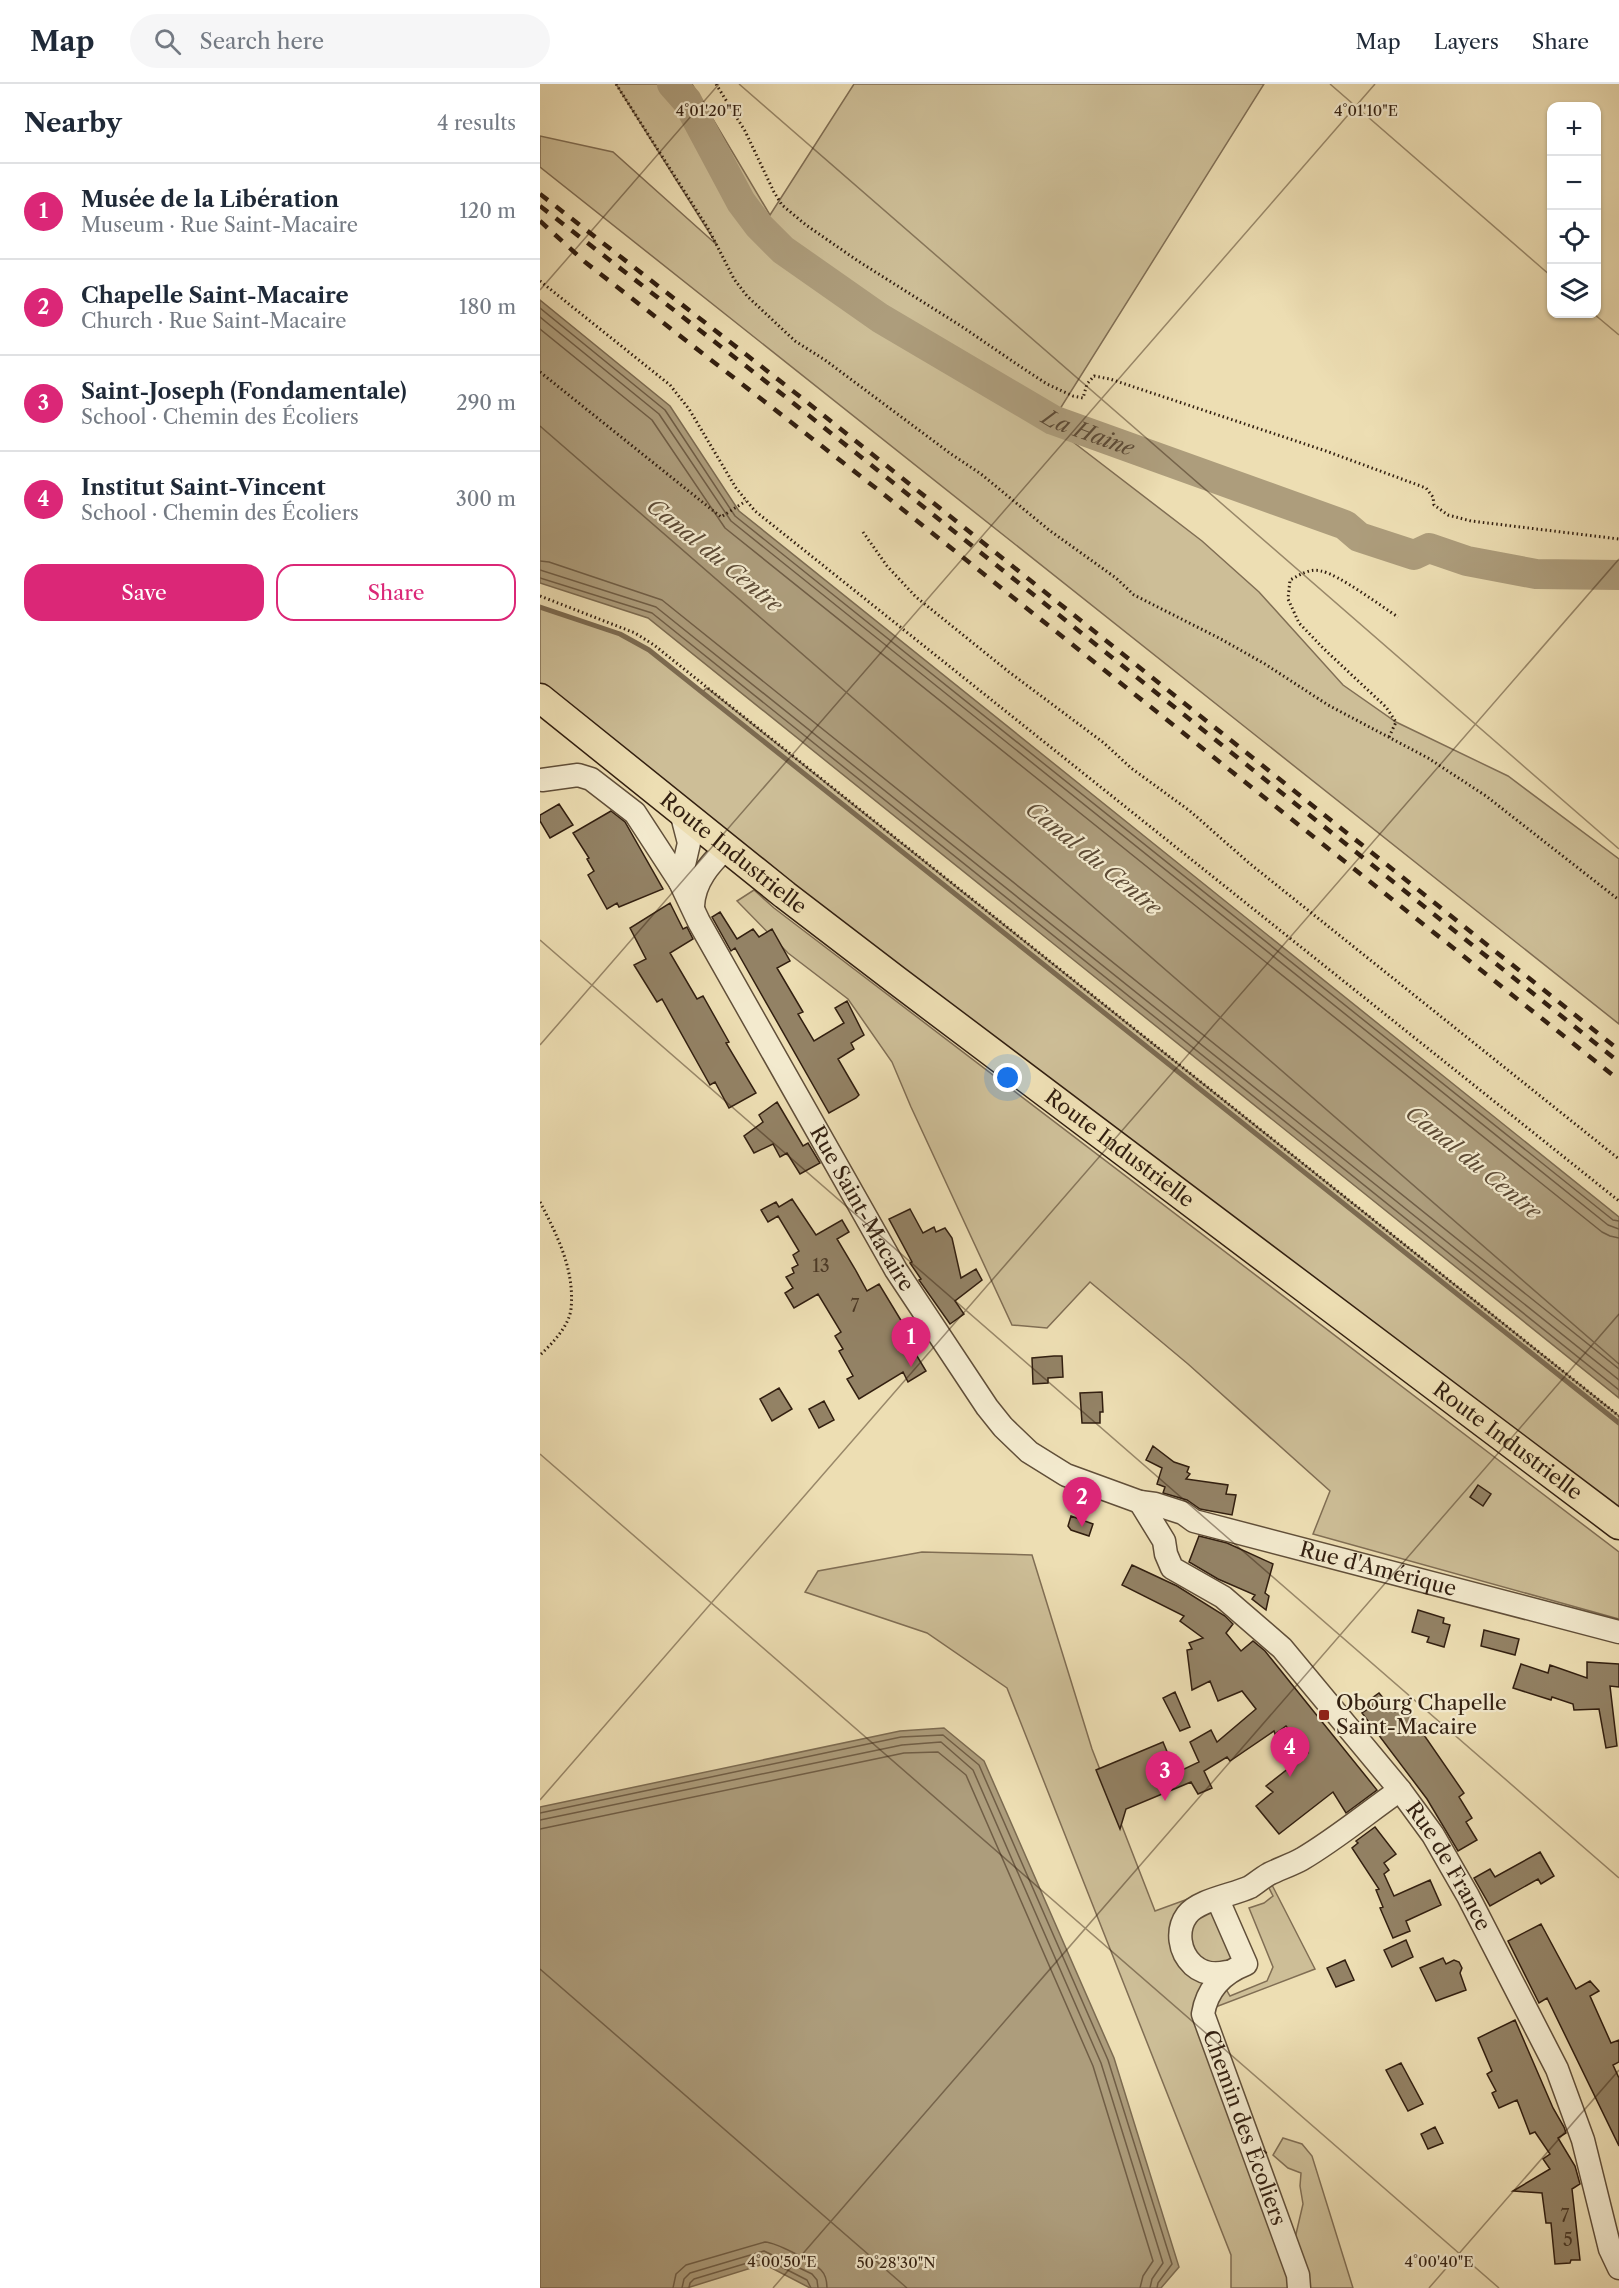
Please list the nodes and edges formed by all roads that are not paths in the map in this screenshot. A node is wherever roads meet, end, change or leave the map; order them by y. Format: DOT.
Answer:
graph roads {
  1 [pos="540,698"];
  2 [pos="542,780"];
  3 [pos="681,812"];
  4 [pos="726,848"];
  5 [pos="680,882"];
  6 [pos="693,906"];
  7 [pos="1140,1502"];
  8 [pos="1194,1521"];
  9 [pos="1619,1525"];
  10 [pos="1164,1541"];
  11 [pos="1619,1632"];
  12 [pos="1400,1790"];
  13 [pos="1218,1900"];
  14 [pos="1227,1972"];
  15 [pos="1619,2268"];
  16 [pos="1299,2288"];
  1 -- 3 [label="main road, Route Industrielle"];
  2 -- 5 [label="street, Rue Saint-Macaire"];
  3 -- 4 [label="main road, Route Industrielle"];
  3 -- 5 [label="street"];
  4 -- 6 [label="street"];
  4 -- 9 [label="main road, Route Industrielle"];
  5 -- 6 [label="street, Rue Saint-Macaire"];
  6 -- 7 [label="street, Rue Saint-Macaire"];
  7 -- 8 [label="street, Rue d'Amérique"];
  7 -- 10 [label="street, Rue de France"];
  8 -- 10 [label="street"];
  8 -- 11 [label="street, Rue d'Amérique"];
  10 -- 12 [label="street, Rue de France"];
  12 -- 13 [label="street"];
  12 -- 15 [label="street, Rue de France"];
  13 -- 14 [label="street, Chemin des Écoliers"];
  13 -- 14 [label="street"];
  14 -- 16 [label="street, Chemin des Écoliers"];
}
